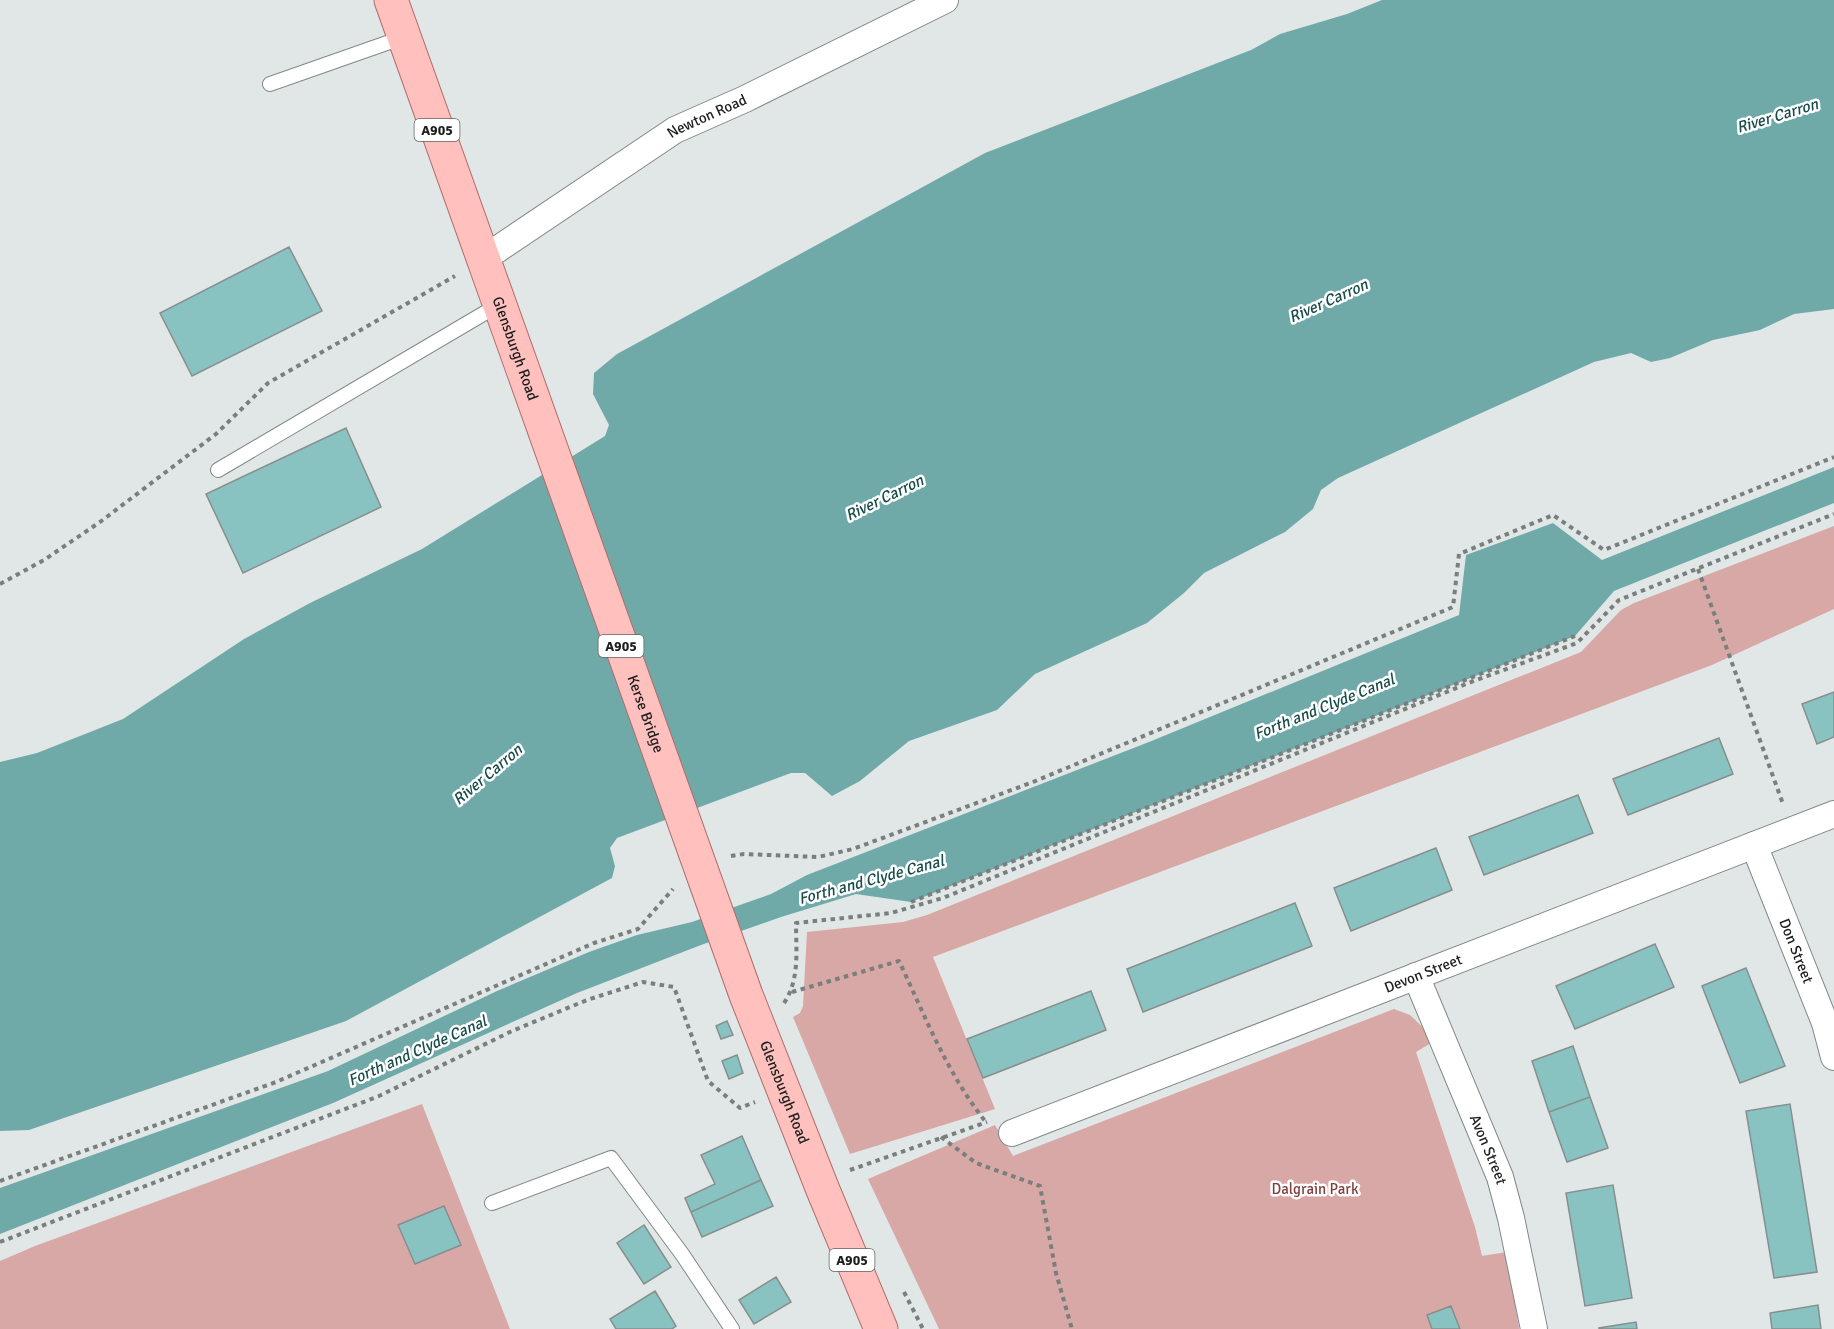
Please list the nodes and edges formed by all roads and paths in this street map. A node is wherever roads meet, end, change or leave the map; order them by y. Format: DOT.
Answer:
graph roads {
  1 [pos="391,0"];
  2 [pos="945,0"];
  3 [pos="404,37"];
  4 [pos="270,84"];
  5 [pos="483,259"];
  6 [pos="500,304"];
  7 [pos="547,439"];
  8 [pos="1834,457"];
  9 [pos="218,470"];
  10 [pos="1834,514"];
  11 [pos="1698,569"];
  12 [pos="0,584"];
  13 [pos="1575,636"];
  14 [pos="1834,814"];
  15 [pos="1792,830"];
  16 [pos="1754,845"];
  17 [pos="707,867"];
  18 [pos="911,902"];
  19 [pos="1416,976"];
  20 [pos="792,992"];
  21 [pos="780,1009"];
  22 [pos="1834,1057"];
  23 [pos="762,1100"];
  24 [pos="985,1121"];
  25 [pos="1012,1133"];
  26 [pos="941,1137"];
  27 [pos="843,1161"];
  28 [pos="0,1181"];
  29 [pos="492,1203"];
  30 [pos="0,1242"];
  31 [pos="732,1329"];
  32 [pos="881,1329"];
  33 [pos="1072,1329"];
  34 [pos="1534,1329"];
  1 -- 3 [label="main road, A905"];
  2 -- 5 [label="street, Newton Road"];
  3 -- 4 [label="lane"];
  3 -- 5 [label="main road, A905"];
  5 -- 6 [label="main road, Glensburgh Road / A905"];
  5 -- 12 [label="path"];
  6 -- 7 [label="main road, Glensburgh Road / A905"];
  6 -- 9 [label="lane"];
  7 -- 17 [label="main road, Kerse Bridge / A905"];
  8 -- 17 [label="path"];
  10 -- 11 [label="path"];
  11 -- 15 [label="path"];
  11 -- 20 [label="path"];
  13 -- 18 [label="path"];
  14 -- 15 [label="street, Devon Street"];
  15 -- 16 [label="street, Devon Street"];
  16 -- 19 [label="street, Devon Street"];
  16 -- 22 [label="street, Don Street"];
  17 -- 28 [label="path"];
  17 -- 32 [label="main road, Glensburgh Road / A905"];
  19 -- 25 [label="street, Devon Street"];
  19 -- 34 [label="street, Avon Street"];
  20 -- 21 [label="path"];
  20 -- 24 [label="path"];
  23 -- 30 [label="path"];
  24 -- 25 [label="path"];
  24 -- 26 [label="path"];
  26 -- 27 [label="path"];
  26 -- 33 [label="path"];
  29 -- 31 [label="lane"];
}
